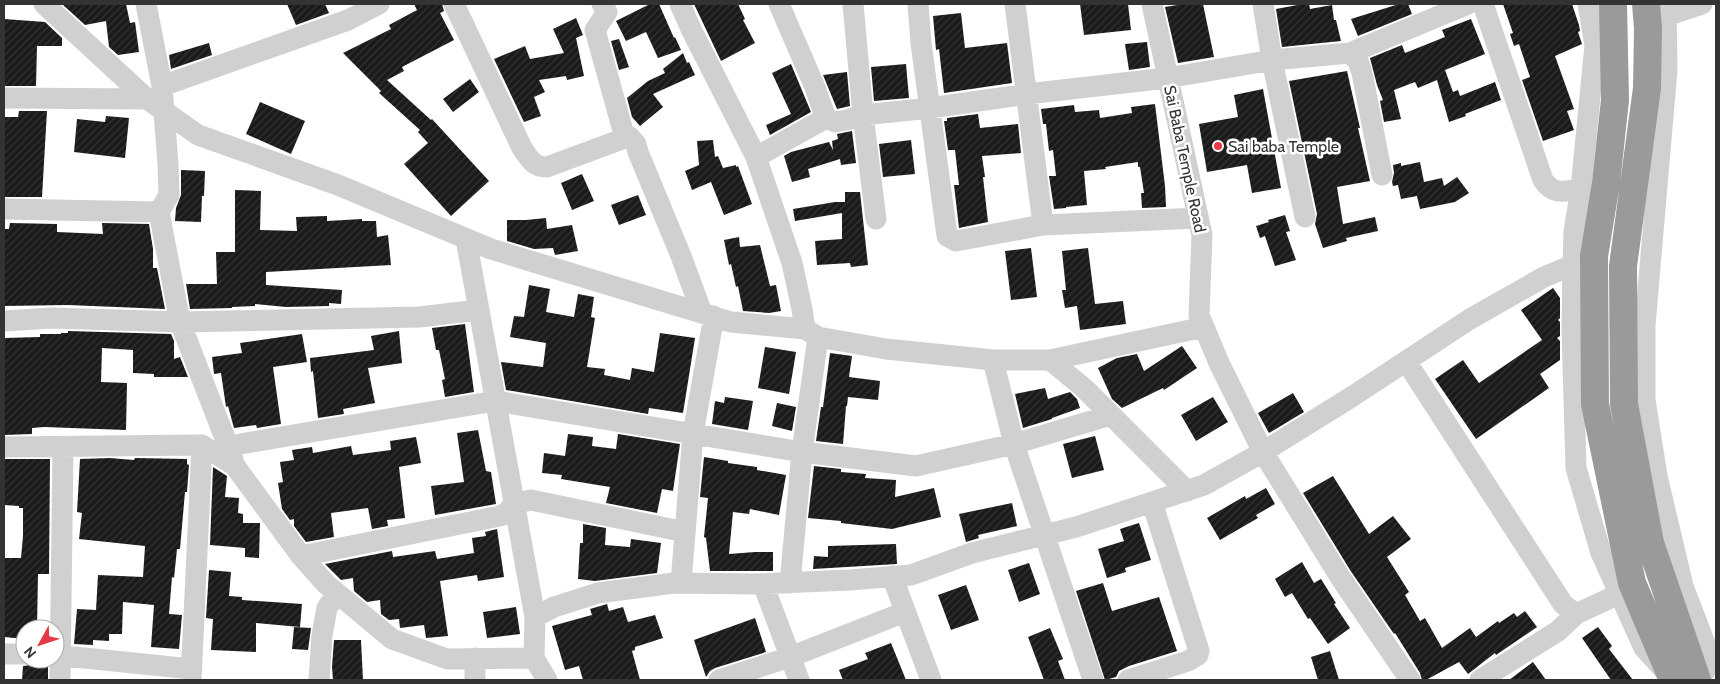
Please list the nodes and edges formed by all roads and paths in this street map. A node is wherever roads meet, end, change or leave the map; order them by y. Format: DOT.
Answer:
graph roads {
  1 [pos="44,4"];
  2 [pos="146,4"];
  3 [pos="379,4"];
  4 [pos="454,4"];
  5 [pos="602,4"];
  6 [pos="680,4"];
  7 [pos="779,4"];
  8 [pos="853,4"];
  9 [pos="918,4"];
  10 [pos="1015,4"];
  11 [pos="1152,4"];
  12 [pos="1262,4"];
  13 [pos="1468,4"];
  14 [pos="1483,4"];
  15 [pos="1588,4"];
  16 [pos="1613,4"];
  17 [pos="1702,4"];
  18 [pos="1660,8"];
  19 [pos="344,12"];
  20 [pos="1350,53"];
  21 [pos="1272,60"];
  22 [pos="1167,78"];
  23 [pos="154,92"];
  24 [pos="1027,94"];
  25 [pos="4,98"];
  26 [pos="930,108"];
  27 [pos="164,110"];
  28 [pos="863,115"];
  29 [pos="826,118"];
  30 [pos="625,138"];
  31 [pos="756,157"];
  32 [pos="1382,175"];
  33 [pos="1581,189"];
  34 [pos="4,209"];
  35 [pos="159,212"];
  36 [pos="1305,217"];
  37 [pos="1198,218"];
  38 [pos="876,219"];
  39 [pos="1043,225"];
  40 [pos="466,239"];
  41 [pos="1572,265"];
  42 [pos="479,310"];
  43 [pos="708,315"];
  44 [pos="4,321"];
  45 [pos="180,322"];
  46 [pos="1204,327"];
  47 [pos="812,333"];
  48 [pos="993,360"];
  49 [pos="1050,360"];
  50 [pos="1406,361"];
  51 [pos="495,400"];
  52 [pos="1111,414"];
  53 [pos="693,434"];
  54 [pos="1014,444"];
  55 [pos="202,445"];
  56 [pos="228,446"];
  57 [pos="4,447"];
  58 [pos="63,447"];
  59 [pos="802,452"];
  60 [pos="1263,452"];
  61 [pos="236,466"];
  62 [pos="1187,491"];
  63 [pos="1152,502"];
  64 [pos="513,504"];
  65 [pos="1632,520"];
  66 [pos="685,532"];
  67 [pos="1044,535"];
  68 [pos="301,556"];
  69 [pos="892,576"];
  70 [pos="790,583"];
  71 [pos="681,584"];
  72 [pos="763,584"];
  73 [pos="337,592"];
  74 [pos="1619,594"];
  75 [pos="905,612"];
  76 [pos="1576,614"];
  77 [pos="534,617"];
  78 [pos="59,619"];
  79 [pos="65,656"];
  80 [pos="790,657"];
  81 [pos="475,658"];
  82 [pos="534,658"];
  83 [pos="192,674"];
  84 [pos="1672,679"];
  85 [pos="319,680"];
  86 [pos="475,680"];
  87 [pos="547,680"];
  88 [pos="719,680"];
  89 [pos="799,680"];
  90 [pos="931,680"];
  91 [pos="1092,680"];
  92 [pos="1128,680"];
  93 [pos="1410,680"];
  94 [pos="1480,680"];
  95 [pos="1698,680"];
  1 -- 23 [label="street"];
  2 -- 23 [label="street"];
  3 -- 19 [label="street"];
  4 -- 30 [label="street"];
  5 -- 30 [label="street"];
  6 -- 31 [label="street"];
  7 -- 29 [label="street"];
  8 -- 28 [label="street"];
  9 -- 26 [label="street"];
  10 -- 24 [label="street"];
  11 -- 22 [label="street, Sai Baba Temple Road"];
  12 -- 21 [label="street"];
  13 -- 20 [label="street"];
  14 -- 33 [label="street"];
  15 -- 33 [label="street"];
  16 -- 65 [label="highway"];
  17 -- 18 [label="street"];
  18 -- 65 [label="highway"];
  18 -- 95 [label="street"];
  19 -- 23 [label="street"];
  20 -- 21 [label="street"];
  20 -- 32 [label="street"];
  21 -- 22 [label="street"];
  21 -- 36 [label="street"];
  22 -- 24 [label="street"];
  22 -- 37 [label="street, Sai Baba Temple Road"];
  23 -- 25 [label="street"];
  23 -- 27 [label="street"];
  24 -- 26 [label="street"];
  24 -- 39 [label="street"];
  26 -- 28 [label="street"];
  26 -- 39 [label="street"];
  27 -- 35 [label="street"];
  27 -- 40 [label="street"];
  28 -- 29 [label="street"];
  28 -- 38 [label="street"];
  29 -- 31 [label="street"];
  30 -- 43 [label="street"];
  31 -- 47 [label="street"];
  33 -- 41 [label="street"];
  34 -- 35 [label="street"];
  35 -- 45 [label="street"];
  37 -- 39 [label="street"];
  37 -- 46 [label="street, Sai Baba Temple Road"];
  40 -- 42 [label="street"];
  40 -- 43 [label="street"];
  41 -- 50 [label="street"];
  41 -- 74 [label="street"];
  42 -- 45 [label="street"];
  42 -- 51 [label="street"];
  43 -- 47 [label="street"];
  43 -- 53 [label="street"];
  44 -- 45 [label="street"];
  45 -- 56 [label="street"];
  46 -- 49 [label="street"];
  46 -- 60 [label="street, Sai Baba Temple Road"];
  47 -- 48 [label="street"];
  47 -- 59 [label="street"];
  48 -- 49 [label="street"];
  48 -- 54 [label="street"];
  49 -- 52 [label="street"];
  50 -- 60 [label="street"];
  50 -- 76 [label="street"];
  51 -- 53 [label="street"];
  51 -- 56 [label="street"];
  51 -- 64 [label="street"];
  52 -- 54 [label="street"];
  52 -- 62 [label="street"];
  53 -- 59 [label="street"];
  53 -- 66 [label="street"];
  54 -- 59 [label="street"];
  54 -- 67 [label="street"];
  55 -- 58 [label="street"];
  55 -- 61 [label="street"];
  55 -- 83 [label="street"];
  56 -- 61 [label="street"];
  57 -- 58 [label="street"];
  58 -- 78 [label="street"];
  59 -- 70 [label="street"];
  60 -- 62 [label="street"];
  60 -- 93 [label="street, Sai Baba Temple Road"];
  61 -- 68 [label="street"];
  62 -- 63 [label="street"];
  63 -- 67 [label="street"];
  63 -- 92 [label="street"];
  64 -- 66 [label="street"];
  64 -- 68 [label="street"];
  64 -- 77 [label="street"];
  65 -- 84 [label="highway"];
  65 -- 95 [label="highway"];
  66 -- 71 [label="street"];
  67 -- 69 [label="street"];
  67 -- 91 [label="street"];
  68 -- 73 [label="street"];
  69 -- 70 [label="street"];
  69 -- 75 [label="street"];
  70 -- 72 [label="street"];
  71 -- 72 [label="street"];
  71 -- 77 [label="street"];
  72 -- 80 [label="street"];
  73 -- 81 [label="street"];
  73 -- 85 [label="street"];
  74 -- 76 [label="street"];
  74 -- 84 [label="street"];
  75 -- 80 [label="street"];
  75 -- 90 [label="street"];
  76 -- 94 [label="street"];
  77 -- 82 [label="street"];
  79 -- 83 [label="street"];
  80 -- 88 [label="street"];
  80 -- 89 [label="street"];
  81 -- 82 [label="street"];
  81 -- 86 [label="street"];
  82 -- 87 [label="street"];
}
